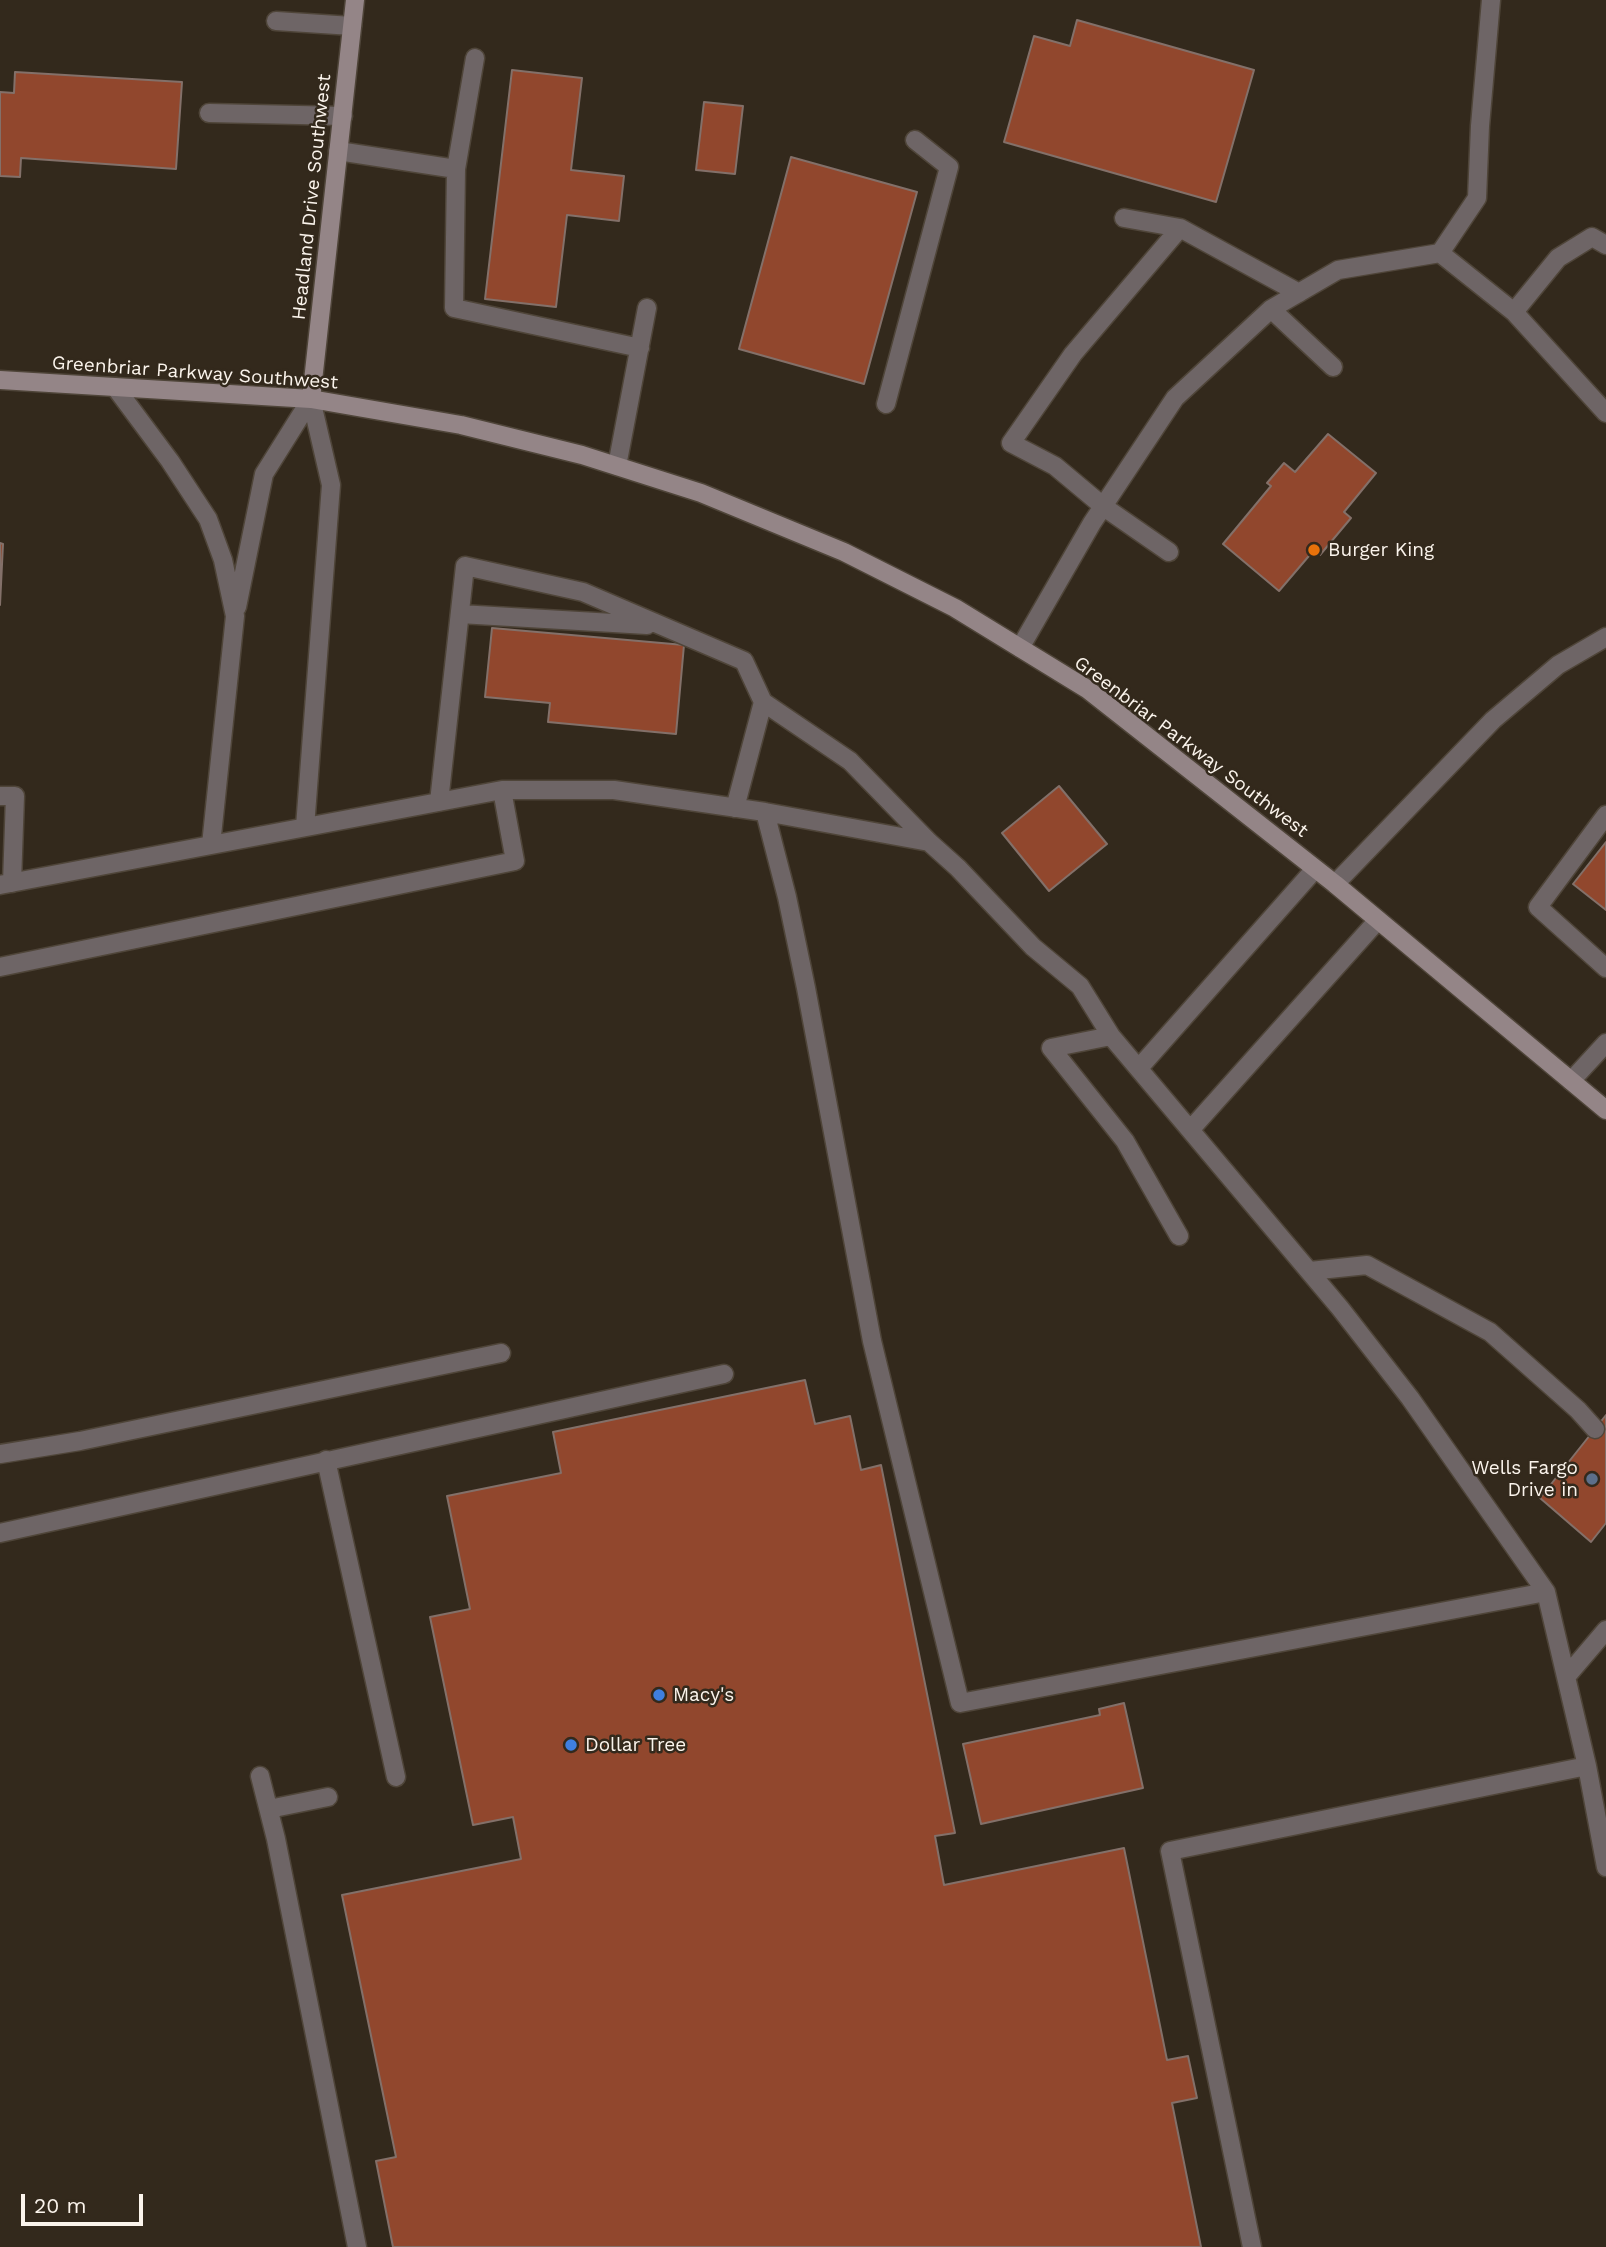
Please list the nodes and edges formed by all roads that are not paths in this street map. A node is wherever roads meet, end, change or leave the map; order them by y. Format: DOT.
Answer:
graph roads {
  1 [pos="355,0"];
  2 [pos="1491,0"];
  3 [pos="276,21"];
  4 [pos="352,26"];
  5 [pos="475,58"];
  6 [pos="209,113"];
  7 [pos="343,116"];
  8 [pos="915,140"];
  9 [pos="338,151"];
  10 [pos="456,169"];
  11 [pos="1124,218"];
  12 [pos="1180,228"];
  13 [pos="1606,245"];
  14 [pos="1440,253"];
  15 [pos="1299,293"];
  16 [pos="648,308"];
  17 [pos="1271,309"];
  18 [pos="1514,312"];
  19 [pos="640,348"];
  20 [pos="1333,367"];
  21 [pos="0,380"];
  22 [pos="115,387"];
  23 [pos="311,399"];
  24 [pos="886,404"];
  25 [pos="1606,413"];
  26 [pos="617,466"];
  27 [pos="1104,507"];
  28 [pos="1169,552"];
  29 [pos="460,614"];
  30 [pos="235,616"];
  31 [pos="661,626"];
  32 [pos="1606,638"];
  33 [pos="1020,648"];
  34 [pos="763,702"];
  35 [pos="502,790"];
  36 [pos="7,796"];
  37 [pos="439,802"];
  38 [pos="735,808"];
  39 [pos="765,812"];
  40 [pos="1606,815"];
  41 [pos="305,827"];
  42 [pos="929,842"];
  43 [pos="211,845"];
  44 [pos="1315,869"];
  45 [pos="6,884"];
  46 [pos="1335,884"];
  47 [pos="1378,920"];
  48 [pos="0,967"];
  49 [pos="1606,968"];
  50 [pos="1111,1036"];
  51 [pos="1606,1043"];
  52 [pos="1139,1068"];
  53 [pos="1572,1082"];
  54 [pos="1606,1110"];
  55 [pos="1191,1129"];
  56 [pos="1178,1236"];
  57 [pos="1310,1271"];
  58 [pos="502,1353"];
  59 [pos="724,1374"];
  60 [pos="1595,1429"];
  61 [pos="0,1454"];
  62 [pos="326,1460"];
  63 [pos="0,1533"];
  64 [pos="1546,1592"];
  65 [pos="1606,1630"];
  66 [pos="1566,1677"];
  67 [pos="1587,1766"];
  68 [pos="260,1776"];
  69 [pos="396,1777"];
  70 [pos="328,1797"];
  71 [pos="1600,1800"];
  72 [pos="269,1809"];
  73 [pos="1606,1867"];
  74 [pos="357,2247"];
  75 [pos="1252,2247"];
  1 -- 4 [label="main road, Headland Drive Southwest"];
  2 -- 14 [label="street"];
  3 -- 4 [label="street"];
  4 -- 7 [label="main road, Headland Drive Southwest"];
  5 -- 10 [label="street"];
  6 -- 7 [label="street"];
  7 -- 9 [label="main road, Headland Drive Southwest"];
  8 -- 24 [label="street"];
  9 -- 10 [label="street"];
  9 -- 23 [label="main road, Headland Drive Southwest"];
  10 -- 19 [label="street"];
  11 -- 12 [label="street"];
  12 -- 15 [label="street"];
  12 -- 27 [label="street"];
  13 -- 18 [label="street"];
  14 -- 15 [label="street"];
  14 -- 18 [label="street"];
  15 -- 17 [label="street"];
  16 -- 19 [label="street"];
  17 -- 20 [label="street"];
  17 -- 27 [label="street"];
  18 -- 25 [label="street"];
  19 -- 26 [label="street"];
  21 -- 22 [label="main road, Greenbriar Parkway Southwest"];
  22 -- 23 [label="main road, Greenbriar Parkway Southwest"];
  22 -- 30 [label="street"];
  23 -- 26 [label="main road, Greenbriar Parkway Southwest"];
  23 -- 30 [label="street"];
  23 -- 41 [label="street"];
  26 -- 33 [label="main road, Greenbriar Parkway Southwest"];
  27 -- 28 [label="street"];
  27 -- 33 [label="street"];
  29 -- 31 [label="street"];
  29 -- 31 [label="street"];
  29 -- 37 [label="street"];
  30 -- 43 [label="street"];
  31 -- 34 [label="street"];
  32 -- 46 [label="street"];
  33 -- 44 [label="main road, Greenbriar Parkway Southwest"];
  34 -- 38 [label="street"];
  34 -- 42 [label="street"];
  35 -- 37 [label="street"];
  35 -- 38 [label="street"];
  35 -- 48 [label="street"];
  36 -- 45 [label="street"];
  37 -- 41 [label="street"];
  38 -- 39 [label="street"];
  39 -- 42 [label="street"];
  39 -- 64 [label="street"];
  40 -- 49 [label="street"];
  41 -- 43 [label="street"];
  42 -- 50 [label="street"];
  43 -- 45 [label="street"];
  44 -- 46 [label="main road, Greenbriar Parkway Southwest"];
  44 -- 52 [label="street"];
  46 -- 47 [label="main road, Greenbriar Parkway Southwest"];
  47 -- 53 [label="main road, Greenbriar Parkway Southwest"];
  47 -- 55 [label="street"];
  50 -- 52 [label="street"];
  50 -- 56 [label="street"];
  51 -- 53 [label="street"];
  52 -- 55 [label="street"];
  53 -- 54 [label="main road, Greenbriar Parkway Southwest"];
  55 -- 57 [label="street"];
  57 -- 60 [label="street"];
  57 -- 64 [label="street"];
  58 -- 61 [label="street"];
  59 -- 62 [label="street"];
  62 -- 63 [label="street"];
  62 -- 69 [label="street"];
  64 -- 66 [label="street"];
  65 -- 66 [label="street"];
  66 -- 67 [label="street"];
  67 -- 71 [label="street"];
  67 -- 75 [label="street"];
  68 -- 72 [label="street"];
  70 -- 72 [label="street"];
  71 -- 73 [label="street"];
  72 -- 74 [label="street"];
}
